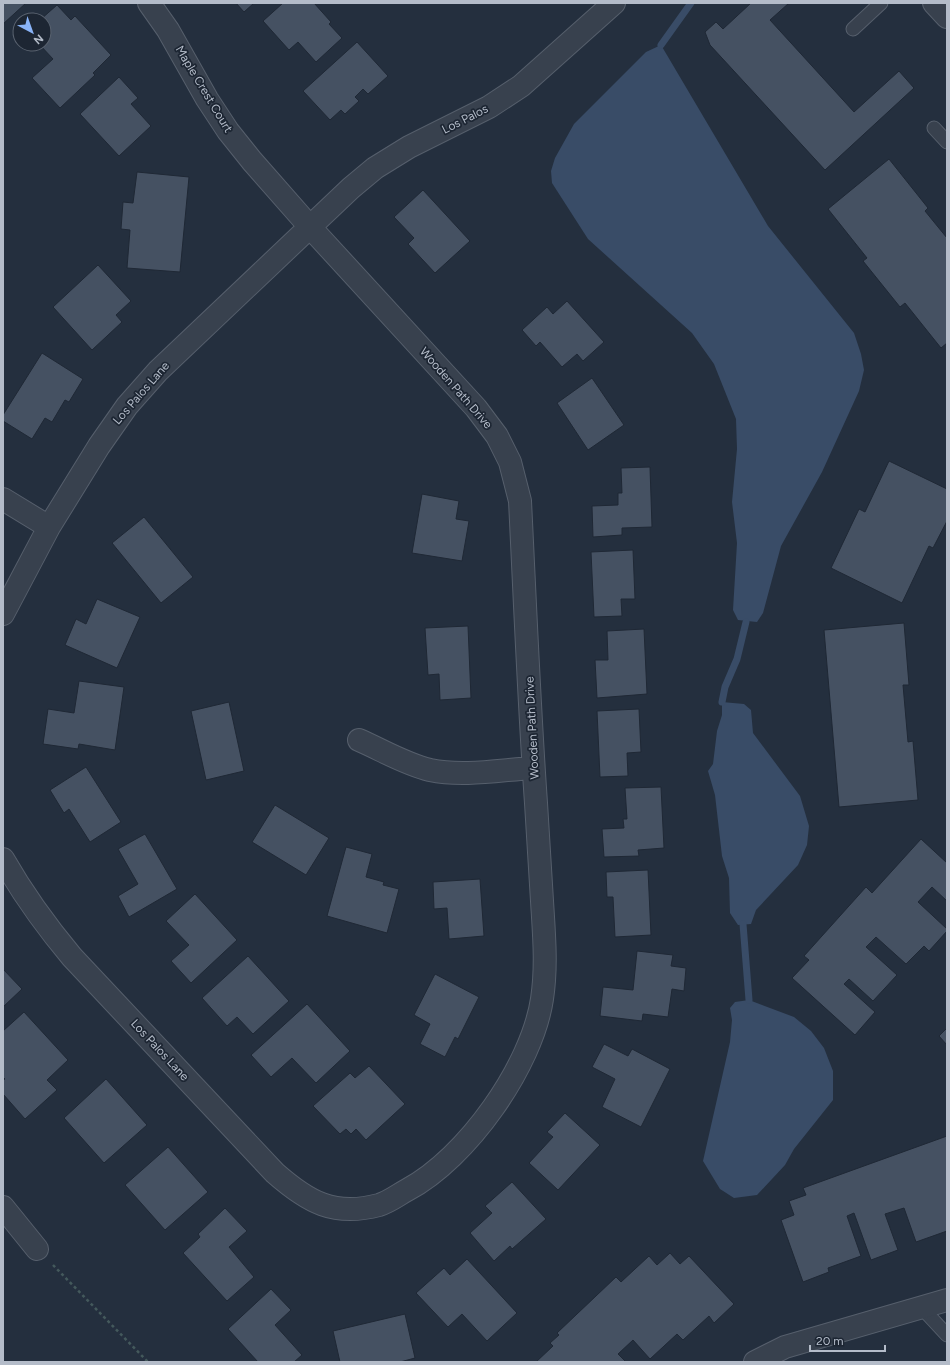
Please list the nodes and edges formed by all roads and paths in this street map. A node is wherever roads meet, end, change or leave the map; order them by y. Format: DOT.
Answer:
graph roads {
  1 [pos="149,3"];
  2 [pos="614,3"];
  3 [pos="881,3"];
  4 [pos="934,3"];
  5 [pos="947,17"];
  6 [pos="853,29"];
  7 [pos="934,128"];
  8 [pos="947,142"];
  9 [pos="310,227"];
  10 [pos="3,499"];
  11 [pos="49,527"];
  12 [pos="3,614"];
  13 [pos="359,740"];
  14 [pos="533,768"];
  15 [pos="3,859"];
  16 [pos="3,1207"];
  17 [pos="345,1209"];
  18 [pos="37,1248"];
  19 [pos="947,1300"];
  20 [pos="921,1307"];
  21 [pos="947,1335"];
  22 [pos="148,1362"];
  23 [pos="755,1362"];
  1 -- 9 [label="street, Maple Crest Court"];
  2 -- 9 [label="street, Los Palos"];
  3 -- 6 [label="lane"];
  4 -- 5 [label="street"];
  7 -- 8 [label="lane"];
  9 -- 11 [label="street, Los Palos Lane"];
  9 -- 14 [label="street, Wooden Path Drive"];
  10 -- 11 [label="street"];
  11 -- 12 [label="street, Los Palos Lane"];
  13 -- 14 [label="street"];
  14 -- 17 [label="street, Wooden Path Drive"];
  15 -- 17 [label="street, Los Palos Lane"];
  16 -- 18 [label="street"];
  18 -- 22 [label="path"];
  19 -- 20 [label="street"];
  20 -- 21 [label="lane"];
  20 -- 23 [label="street"];
}
